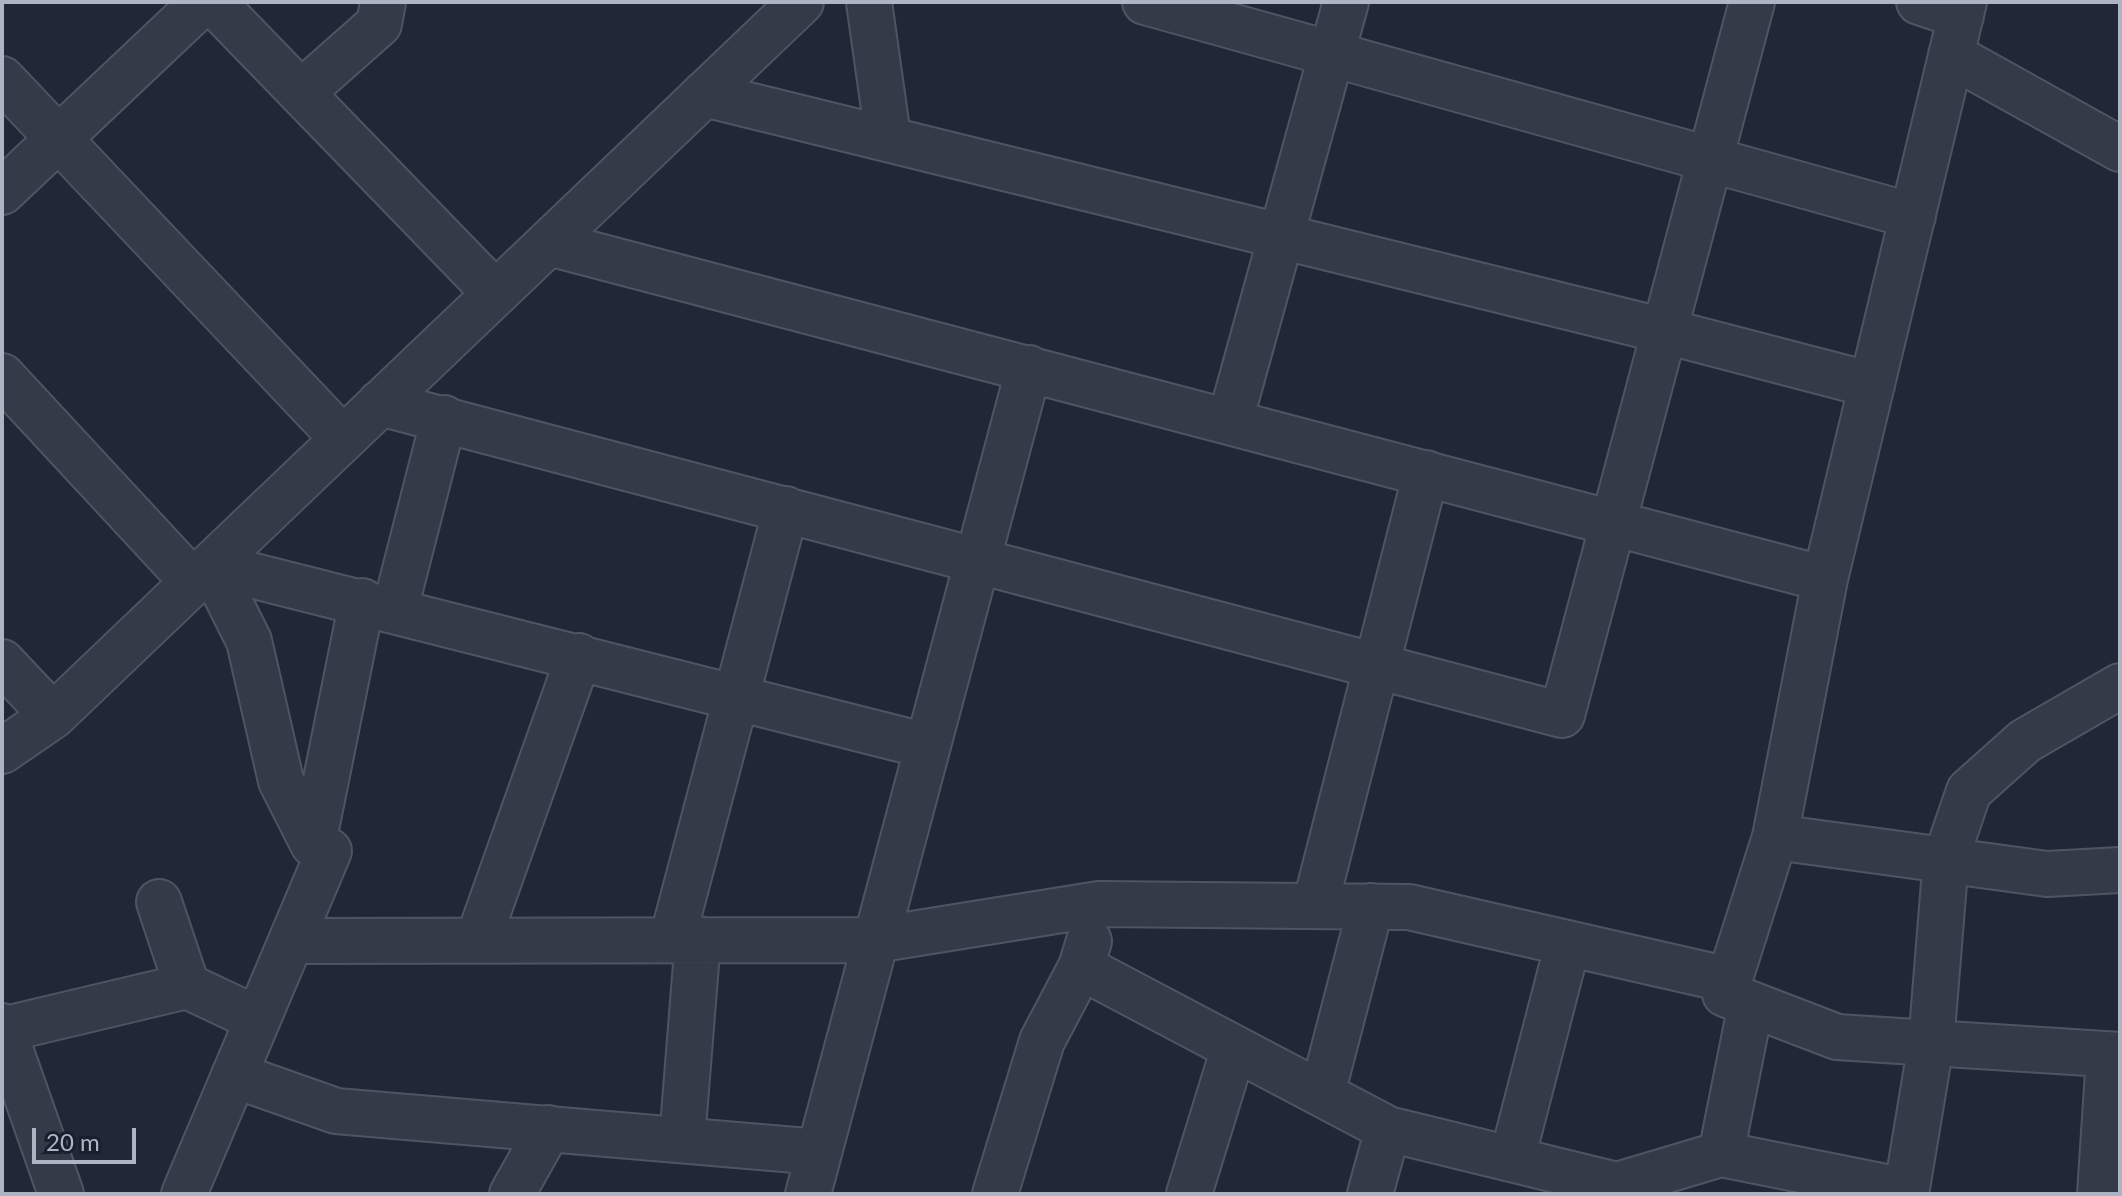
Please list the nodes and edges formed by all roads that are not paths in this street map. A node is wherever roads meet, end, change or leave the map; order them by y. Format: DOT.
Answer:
graph roads {
  1 [pos="383,2"];
  2 [pos="801,2"];
  3 [pos="869,2"];
  4 [pos="1145,2"];
  5 [pos="1346,2"];
  6 [pos="1752,2"];
  7 [pos="1919,2"];
  8 [pos="219,5"];
  9 [pos="1192,8"];
  10 [pos="1959,24"];
  11 [pos="1331,54"];
  12 [pos="2,79"];
  13 [pos="301,93"];
  14 [pos="704,94"];
  15 [pos="888,137"];
  16 [pos="59,139"];
  17 [pos="2120,149"];
  18 [pos="1710,159"];
  19 [pos="2,192"];
  20 [pos="1913,216"];
  21 [pos="1280,236"];
  22 [pos="549,243"];
  23 [pos="495,293"];
  24 [pos="1665,331"];
  25 [pos="1029,368"];
  26 [pos="2,376"];
  27 [pos="1872,385"];
  28 [pos="380,403"];
  29 [pos="444,418"];
  30 [pos="1230,421"];
  31 [pos="343,439"];
  32 [pos="1426,473"];
  33 [pos="786,509"];
  34 [pos="1614,523"];
  35 [pos="977,560"];
  36 [pos="202,573"];
  37 [pos="1825,579"];
  38 [pos="378,605"];
  39 [pos="579,656"];
  40 [pos="2,662"];
  41 [pos="1376,666"];
  42 [pos="2120,686"];
  43 [pos="736,697"];
  44 [pos="53,716"];
  45 [pos="927,746"];
  46 [pos="2,751"];
  47 [pos="1775,837"];
  48 [pos="313,844"];
  49 [pos="1946,858"];
  50 [pos="2120,870"];
  51 [pos="159,902"];
  52 [pos="1099,904"];
  53 [pos="1315,906"];
  54 [pos="1371,906"];
  55 [pos="478,940"];
  56 [pos="685,940"];
  57 [pos="875,940"];
  58 [pos="291,941"];
  59 [pos="1568,943"];
  60 [pos="1081,967"];
  61 [pos="187,986"];
  62 [pos="1740,992"];
  63 [pos="257,1019"];
  64 [pos="2,1028"];
  65 [pos="1931,1044"];
  66 [pos="1234,1048"];
  67 [pos="2114,1056"];
  68 [pos="234,1075"];
  69 [pos="1322,1094"];
  70 [pos="549,1128"];
  71 [pos="1388,1129"];
  72 [pos="682,1140"];
  73 [pos="819,1152"];
  74 [pos="1721,1154"];
  75 [pos="1512,1159"];
  76 [pos="1559,1183"];
  77 [pos="1906,1193"];
  78 [pos="61,1194"];
  79 [pos="184,1194"];
  80 [pos="512,1194"];
  81 [pos="808,1194"];
  82 [pos="995,1194"];
  83 [pos="1189,1194"];
  84 [pos="1370,1194"];
  85 [pos="2100,1194"];
  1 -- 13 [label="street"];
  2 -- 14 [label="street"];
  3 -- 15 [label="street"];
  4 -- 9 [label="street"];
  5 -- 11 [label="street"];
  6 -- 18 [label="street"];
  7 -- 10 [label="street"];
  8 -- 13 [label="street"];
  8 -- 16 [label="street"];
  9 -- 11 [label="street"];
  10 -- 17 [label="street"];
  10 -- 20 [label="street"];
  11 -- 18 [label="street"];
  11 -- 21 [label="street"];
  12 -- 16 [label="street"];
  13 -- 23 [label="street"];
  14 -- 15 [label="street"];
  14 -- 22 [label="street"];
  15 -- 21 [label="street"];
  16 -- 19 [label="street"];
  16 -- 31 [label="street"];
  18 -- 20 [label="street"];
  18 -- 24 [label="street"];
  20 -- 27 [label="street"];
  21 -- 24 [label="street"];
  21 -- 30 [label="street"];
  22 -- 23 [label="street"];
  22 -- 25 [label="street"];
  23 -- 28 [label="street"];
  24 -- 27 [label="street"];
  24 -- 34 [label="street"];
  25 -- 30 [label="street"];
  25 -- 35 [label="street"];
  26 -- 36 [label="street"];
  27 -- 37 [label="street"];
  28 -- 29 [label="street"];
  28 -- 31 [label="street"];
  29 -- 33 [label="street"];
  29 -- 38 [label="street"];
  30 -- 32 [label="street"];
  31 -- 36 [label="street"];
  32 -- 34 [label="street"];
  32 -- 41 [label="street"];
  33 -- 35 [label="street"];
  33 -- 43 [label="street"];
  34 -- 37 [label="street"];
  34 -- 41 [label="street"];
  35 -- 41 [label="street"];
  35 -- 45 [label="street"];
  36 -- 38 [label="street"];
  36 -- 44 [label="street"];
  36 -- 48 [label="street"];
  37 -- 47 [label="street"];
  38 -- 39 [label="street"];
  38 -- 48 [label="street"];
  39 -- 43 [label="street"];
  39 -- 55 [label="street"];
  40 -- 44 [label="street"];
  41 -- 53 [label="street"];
  42 -- 49 [label="street"];
  43 -- 45 [label="street"];
  43 -- 56 [label="street"];
  44 -- 46 [label="street"];
  45 -- 57 [label="street"];
  47 -- 49 [label="street"];
  47 -- 62 [label="street"];
  48 -- 58 [label="street"];
  49 -- 50 [label="street"];
  49 -- 65 [label="street"];
  51 -- 61 [label="street"];
  52 -- 53 [label="street"];
  52 -- 57 [label="street"];
  52 -- 60 [label="street"];
  53 -- 54 [label="street"];
  54 -- 59 [label="street"];
  54 -- 69 [label="street"];
  55 -- 56 [label="street"];
  55 -- 58 [label="street"];
  56 -- 57 [label="street"];
  56 -- 72 [label="street"];
  57 -- 73 [label="street"];
  58 -- 63 [label="street"];
  59 -- 62 [label="street"];
  59 -- 75 [label="street"];
  60 -- 66 [label="street"];
  60 -- 82 [label="street"];
  61 -- 63 [label="street"];
  61 -- 64 [label="street"];
  62 -- 65 [label="street"];
  62 -- 74 [label="street"];
  63 -- 68 [label="street"];
  64 -- 78 [label="street"];
  65 -- 67 [label="street"];
  65 -- 77 [label="street"];
  66 -- 69 [label="street"];
  66 -- 83 [label="street"];
  67 -- 85 [label="street"];
  68 -- 70 [label="street"];
  68 -- 79 [label="street"];
  69 -- 71 [label="street"];
  70 -- 72 [label="street"];
  70 -- 80 [label="street"];
  71 -- 75 [label="street"];
  71 -- 84 [label="street"];
  72 -- 73 [label="street"];
  73 -- 81 [label="street"];
  74 -- 76 [label="street"];
  74 -- 77 [label="street"];
  75 -- 76 [label="street"];
}
